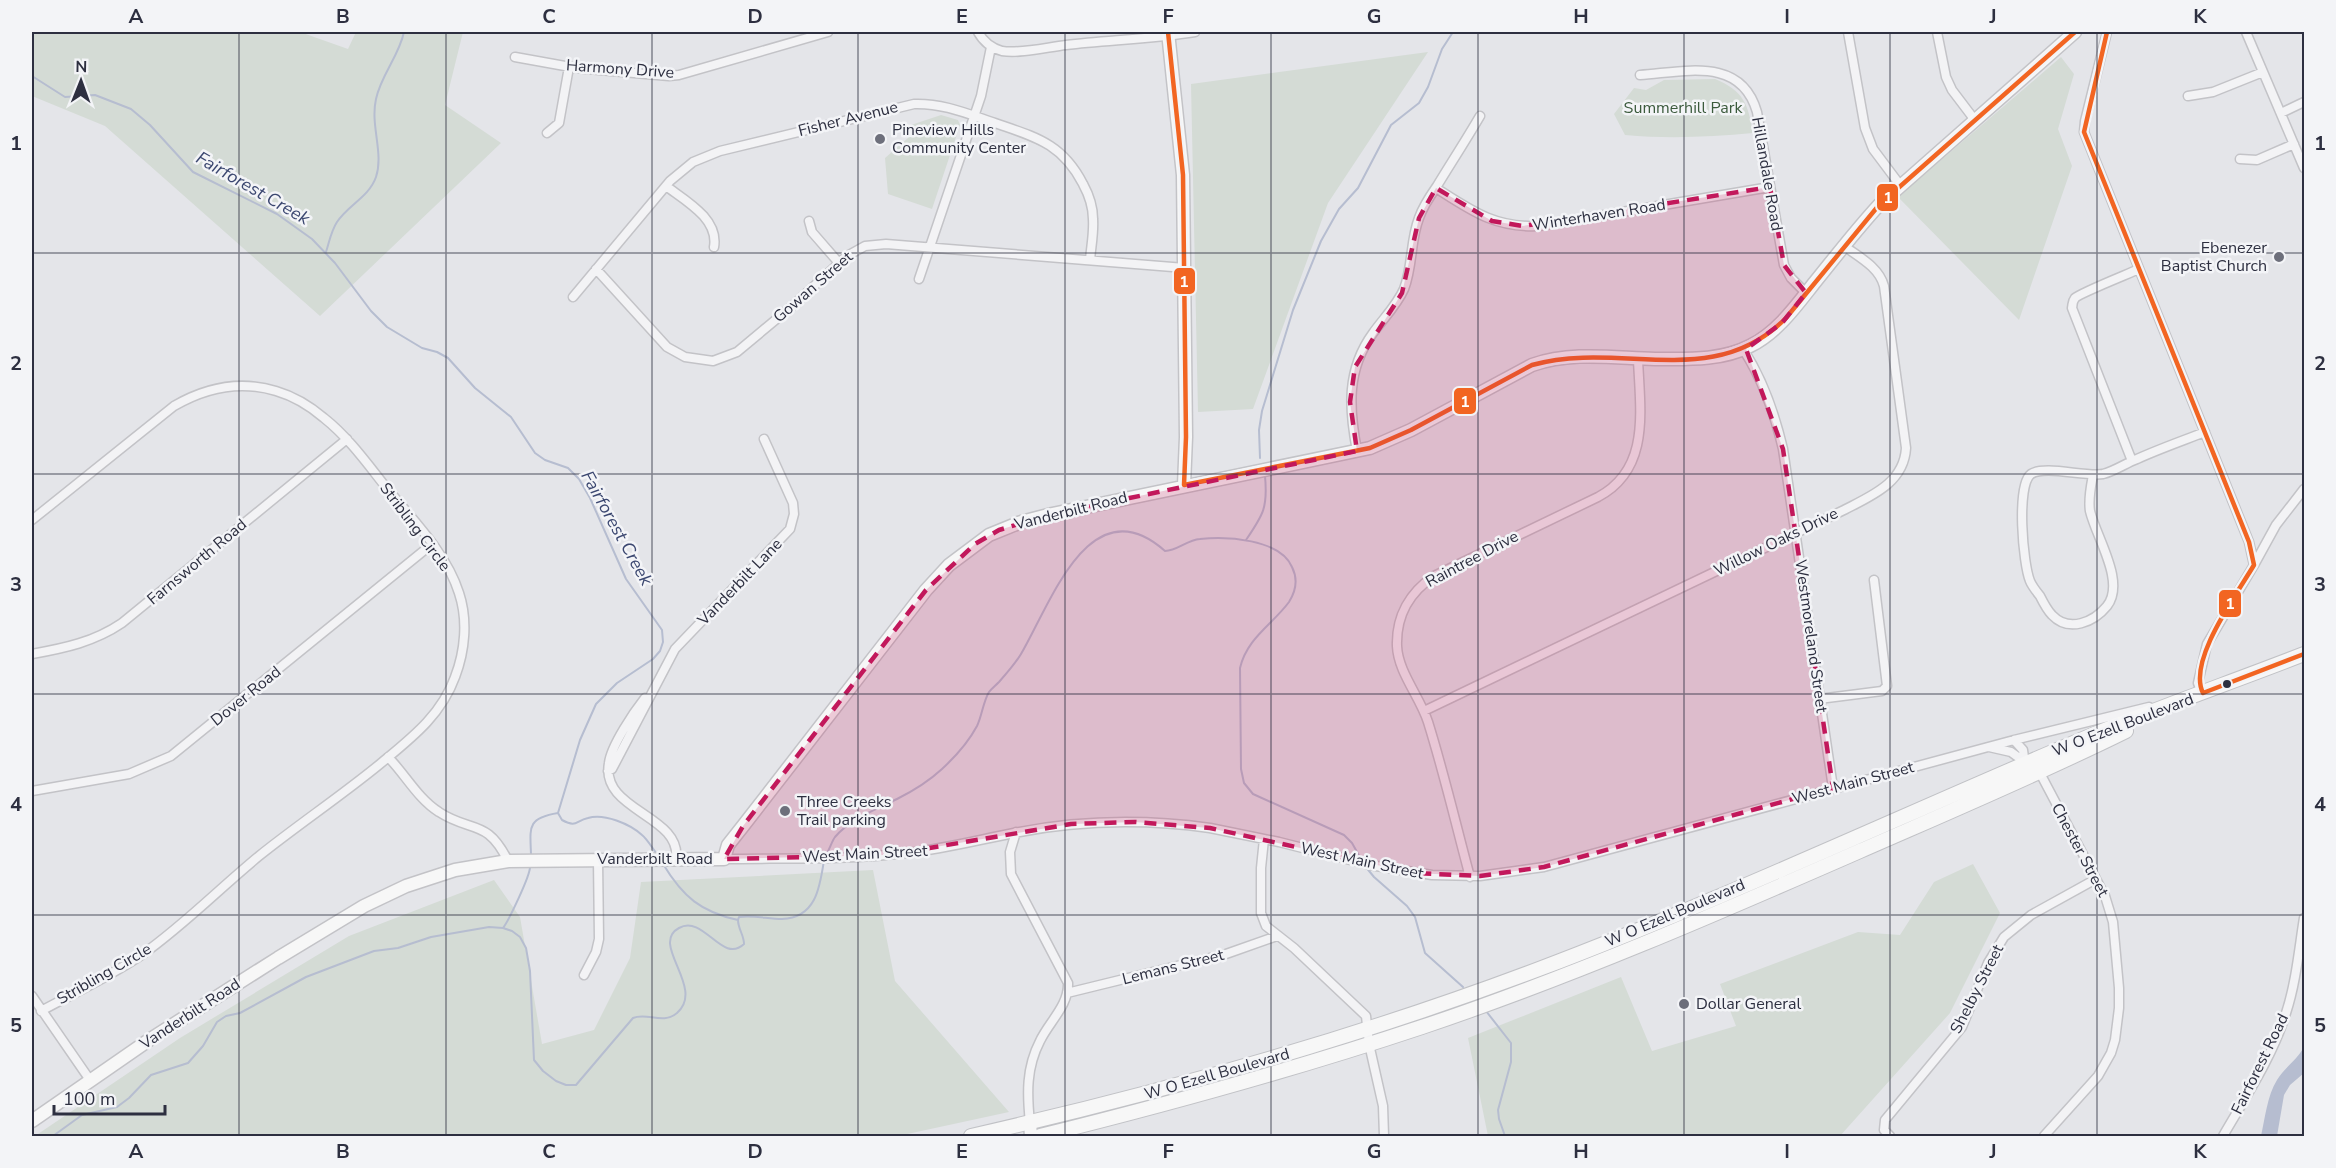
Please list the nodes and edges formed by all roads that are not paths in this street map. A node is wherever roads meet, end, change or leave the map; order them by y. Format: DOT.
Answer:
graph roads {
  1 [pos="828,32"];
  2 [pos="978,32"];
  3 [pos="1195,32"];
  4 [pos="1848,32"];
  5 [pos="1937,32"];
  6 [pos="2075,32"];
  7 [pos="2107,32"];
  8 [pos="2246,32"];
  9 [pos="1168,34"];
  10 [pos="991,47"];
  11 [pos="515,57"];
  12 [pos="569,67"];
  13 [pos="2263,72"];
  14 [pos="1640,75"];
  15 [pos="2188,96"];
  16 [pos="2304,102"];
  17 [pos="2281,113"];
  18 [pos="975,116"];
  19 [pos="1480,116"];
  20 [pos="1974,119"];
  21 [pos="547,133"];
  22 [pos="2294,144"];
  23 [pos="2240,159"];
  24 [pos="2304,168"];
  25 [pos="1900,185"];
  26 [pos="666,186"];
  27 [pos="1770,187"];
  28 [pos="1436,188"];
  29 [pos="809,221"];
  30 [pos="1844,246"];
  31 [pos="714,247"];
  32 [pos="931,247"];
  33 [pos="1090,261"];
  34 [pos="839,263"];
  35 [pos="1185,268"];
  36 [pos="596,269"];
  37 [pos="2139,269"];
  38 [pos="919,279"];
  39 [pos="1806,293"];
  40 [pos="573,297"];
  41 [pos="1743,349"];
  42 [pos="1638,358"];
  43 [pos="2205,432"];
  44 [pos="347,439"];
  45 [pos="764,439"];
  46 [pos="1357,451"];
  47 [pos="2132,461"];
  48 [pos="2093,475"];
  49 [pos="1184,485"];
  50 [pos="2304,489"];
  51 [pos="32,520"];
  52 [pos="1796,532"];
  53 [pos="432,544"];
  54 [pos="2254,565"];
  55 [pos="1874,580"];
  56 [pos="32,654"];
  57 [pos="2304,654"];
  58 [pos="2203,693"];
  59 [pos="1819,699"];
  60 [pos="1424,711"];
  61 [pos="2014,740"];
  62 [pos="1988,747"];
  63 [pos="2005,751"];
  64 [pos="388,757"];
  65 [pos="2025,764"];
  66 [pos="2006,772"];
  67 [pos="2040,774"];
  68 [pos="1833,789"];
  69 [pos="32,791"];
  70 [pos="1940,800"];
  71 [pos="1946,814"];
  72 [pos="1016,832"];
  73 [pos="1854,837"];
  74 [pos="1264,839"];
  75 [pos="1859,851"];
  76 [pos="724,859"];
  77 [pos="598,860"];
  78 [pos="675,860"];
  79 [pos="508,861"];
  80 [pos="1470,877"];
  81 [pos="2096,879"];
  82 [pos="1720,896"];
  83 [pos="1726,909"];
  84 [pos="2304,918"];
  85 [pos="1629,933"];
  86 [pos="1277,936"];
  87 [pos="1634,947"];
  88 [pos="584,975"];
  89 [pos="1067,993"];
  90 [pos="32,996"];
  91 [pos="42,1011"];
  92 [pos="1368,1037"];
  93 [pos="90,1080"];
  94 [pos="32,1121"];
  95 [pos="1031,1130"];
  96 [pos="971,1137"];
  97 [pos="1040,1137"];
  98 [pos="1384,1137"];
  99 [pos="1890,1137"];
  100 [pos="2044,1137"];
  101 [pos="2223,1137"];
  1 -- 12 [label="street, Harmony Drive"];
  2 -- 10 [label="street"];
  3 -- 9 [label="street"];
  4 -- 25 [label="street"];
  5 -- 20 [label="street"];
  6 -- 20 [label="street, Vanderbilt Road"];
  7 -- 37 [label="street"];
  8 -- 13 [label="street"];
  9 -- 10 [label="street"];
  9 -- 35 [label="street"];
  10 -- 18 [label="street"];
  11 -- 12 [label="street, Harmony Drive"];
  12 -- 21 [label="street"];
  13 -- 15 [label="street"];
  13 -- 17 [label="street"];
  14 -- 27 [label="street, Hillandale Road"];
  16 -- 17 [label="street"];
  17 -- 22 [label="street"];
  18 -- 26 [label="street, Fisher Avenue"];
  18 -- 32 [label="street"];
  18 -- 33 [label="street, Fisher Avenue"];
  19 -- 28 [label="street"];
  20 -- 25 [label="street, Vanderbilt Road"];
  22 -- 23 [label="street"];
  22 -- 24 [label="street"];
  25 -- 30 [label="street, Vanderbilt Road"];
  26 -- 31 [label="street"];
  26 -- 36 [label="street, Fisher Avenue"];
  27 -- 28 [label="street, Winterhaven Road"];
  27 -- 39 [label="street, Hillandale Road"];
  28 -- 46 [label="street"];
  29 -- 34 [label="street"];
  30 -- 39 [label="street, Vanderbilt Road"];
  30 -- 52 [label="street, Willow Oaks Drive"];
  32 -- 33 [label="street, Gowan Street"];
  32 -- 34 [label="street, Gowan Street"];
  32 -- 38 [label="street"];
  33 -- 35 [label="street, Gowan Street"];
  34 -- 36 [label="street, Gowan Street"];
  35 -- 49 [label="street"];
  36 -- 40 [label="street, Fisher Avenue"];
  37 -- 43 [label="street"];
  37 -- 47 [label="street"];
  39 -- 41 [label="street, Vanderbilt Road"];
  41 -- 42 [label="street, Vanderbilt Road"];
  41 -- 52 [label="street, Westmoreland Street"];
  42 -- 46 [label="street, Vanderbilt Road"];
  42 -- 60 [label="street, Raintree Drive"];
  43 -- 47 [label="street"];
  43 -- 54 [label="street"];
  44 -- 51 [label="street, Stribling Circle"];
  44 -- 53 [label="street, Stribling Circle"];
  44 -- 56 [label="street, Farnsworth Road"];
  45 -- 78 [label="street, Vanderbilt Lane"];
  46 -- 49 [label="street, Vanderbilt Road"];
  47 -- 48 [label="street"];
  48 -- 48 [label="street"];
  49 -- 76 [label="street, Vanderbilt Road"];
  50 -- 54 [label="street"];
  52 -- 59 [label="street, Westmoreland Street"];
  52 -- 60 [label="street, Willow Oaks Drive"];
  53 -- 64 [label="street, Stribling Circle"];
  53 -- 69 [label="street, Dover Road"];
  54 -- 58 [label="street"];
  55 -- 59 [label="street"];
  57 -- 58 [label="main road, West Main Street"];
  58 -- 61 [label="street, West Main Street"];
  58 -- 65 [label="main road, W O Ezell Boulevard"];
  58 -- 67 [label="main road, W O Ezell Boulevard"];
  59 -- 68 [label="street, Westmoreland Street"];
  60 -- 80 [label="street, Raintree Drive"];
  61 -- 62 [label="street, West Main Street"];
  61 -- 65 [label="street"];
  62 -- 63 [label="street, West Main Street"];
  62 -- 68 [label="street, West Main Street"];
  63 -- 65 [label="street, West Main Street"];
  63 -- 66 [label="street"];
  64 -- 79 [label="street"];
  64 -- 91 [label="street, Stribling Circle"];
  65 -- 66 [label="main road, W O Ezell Boulevard"];
  65 -- 67 [label="street, Chester Street"];
  66 -- 70 [label="main road, W O Ezell Boulevard"];
  67 -- 71 [label="main road, W O Ezell Boulevard"];
  67 -- 81 [label="street, Chester Street"];
  68 -- 80 [label="street, West Main Street"];
  70 -- 71 [label="main road"];
  70 -- 73 [label="main road, W O Ezell Boulevard"];
  71 -- 75 [label="main road, W O Ezell Boulevard"];
  72 -- 74 [label="street, West Main Street"];
  72 -- 76 [label="street, West Main Street"];
  72 -- 89 [label="street"];
  73 -- 75 [label="main road"];
  73 -- 82 [label="main road, W O Ezell Boulevard"];
  74 -- 80 [label="street, West Main Street"];
  74 -- 86 [label="street"];
  75 -- 83 [label="main road, W O Ezell Boulevard"];
  76 -- 78 [label="street, Vanderbilt Road"];
  77 -- 78 [label="street, Vanderbilt Road"];
  77 -- 79 [label="street, Vanderbilt Road"];
  77 -- 88 [label="street"];
  79 -- 93 [label="street, Vanderbilt Road"];
  81 -- 99 [label="street, Shelby Street"];
  81 -- 100 [label="street, Chester Street"];
  82 -- 83 [label="main road"];
  82 -- 85 [label="main road, W O Ezell Boulevard"];
  83 -- 87 [label="main road, W O Ezell Boulevard"];
  84 -- 101 [label="street, Fairforest Road"];
  85 -- 87 [label="main road"];
  85 -- 92 [label="main road, W O Ezell Boulevard"];
  86 -- 89 [label="street, Lemans Street"];
  86 -- 92 [label="street"];
  87 -- 92 [label="main road, W O Ezell Boulevard"];
  89 -- 95 [label="street"];
  90 -- 91 [label="street, Stribling Circle"];
  91 -- 93 [label="street, Stribling Circle"];
  92 -- 95 [label="main road, W O Ezell Boulevard"];
  92 -- 97 [label="main road, W O Ezell Boulevard"];
  92 -- 98 [label="street"];
  93 -- 94 [label="street, Vanderbilt Road"];
  95 -- 96 [label="main road, W O Ezell Boulevard"];
}
